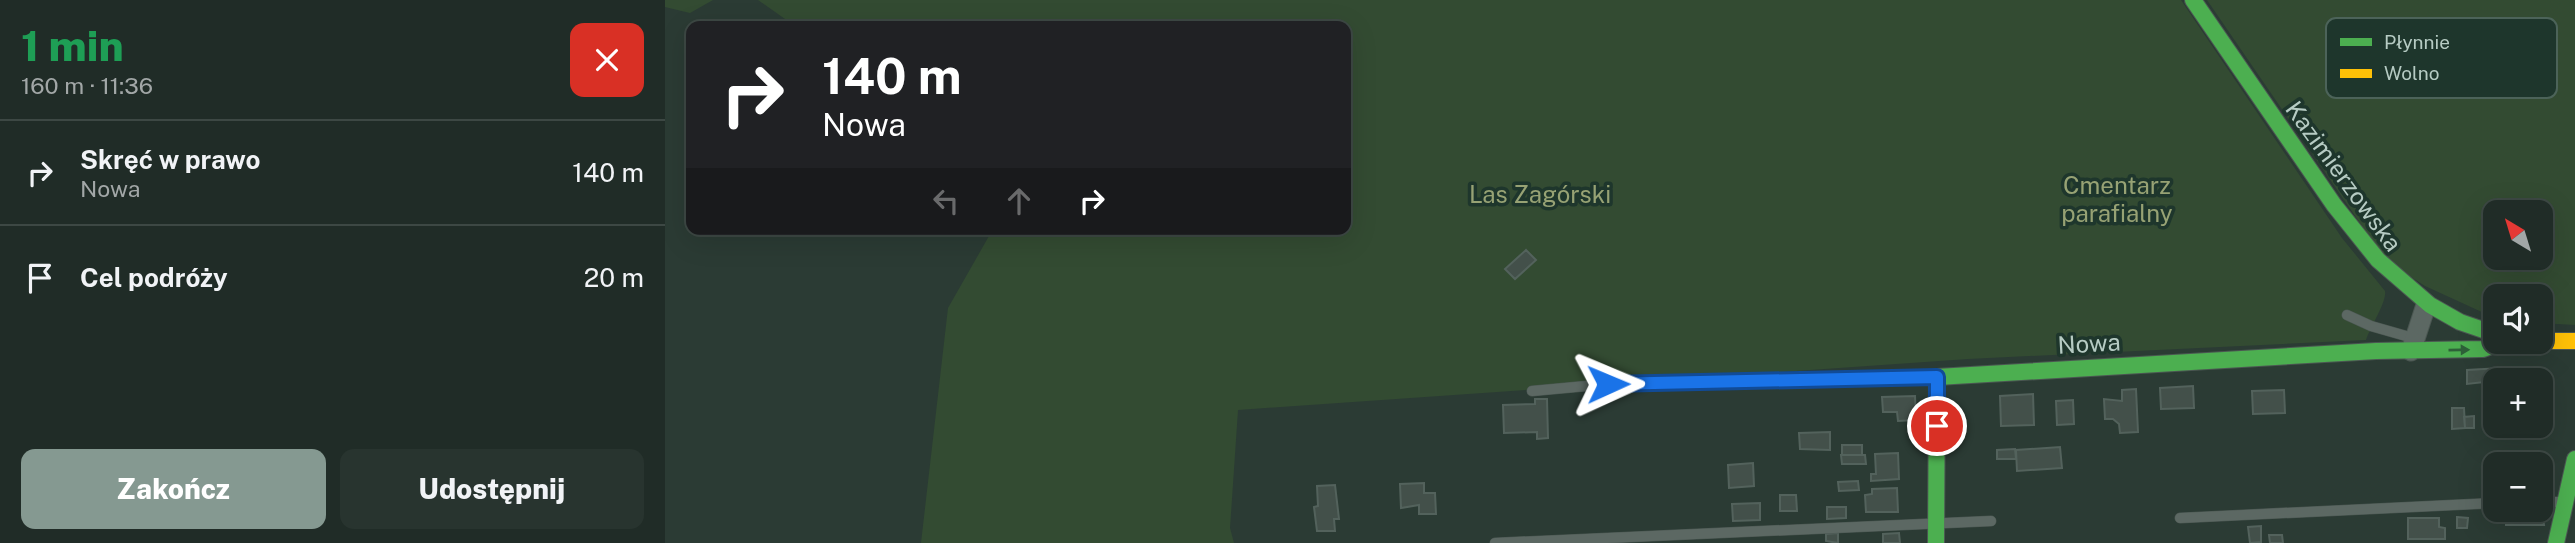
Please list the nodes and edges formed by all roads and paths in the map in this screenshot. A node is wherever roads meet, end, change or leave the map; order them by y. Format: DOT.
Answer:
graph roads {
  1 [pos="2193,0"];
  2 [pos="2426,305"];
  3 [pos="2347,315"];
  4 [pos="2483,330"];
  5 [pos="2553,341"];
  6 [pos="2575,341"];
  7 [pos="2412,344"];
  8 [pos="2483,349"];
  9 [pos="1937,377"];
  10 [pos="1532,391"];
  11 [pos="2575,459"];
  12 [pos="2553,502"];
  13 [pos="2565,502"];
  14 [pos="2483,504"];
  15 [pos="2180,518"];
  16 [pos="1990,521"];
  17 [pos="1936,523"];
  18 [pos="1495,543"];
  19 [pos="1936,543"];
  20 [pos="2556,543"];
  1 -- 2 [label="street, Kazimierzowska"];
  2 -- 4 [label="street, Kazimierzowska"];
  2 -- 7 [label="street"];
  3 -- 7 [label="lane"];
  5 -- 6 [label="street"];
  7 -- 8 [label="street, Nowa, one-way"];
  7 -- 9 [label="street, Nowa"];
  9 -- 10 [label="lane"];
  9 -- 17 [label="street"];
  11 -- 13 [label="street"];
  12 -- 13 [label="lane"];
  13 -- 20 [label="street"];
  14 -- 15 [label="lane"];
  16 -- 17 [label="lane"];
  17 -- 18 [label="lane"];
  17 -- 19 [label="street"];
}
